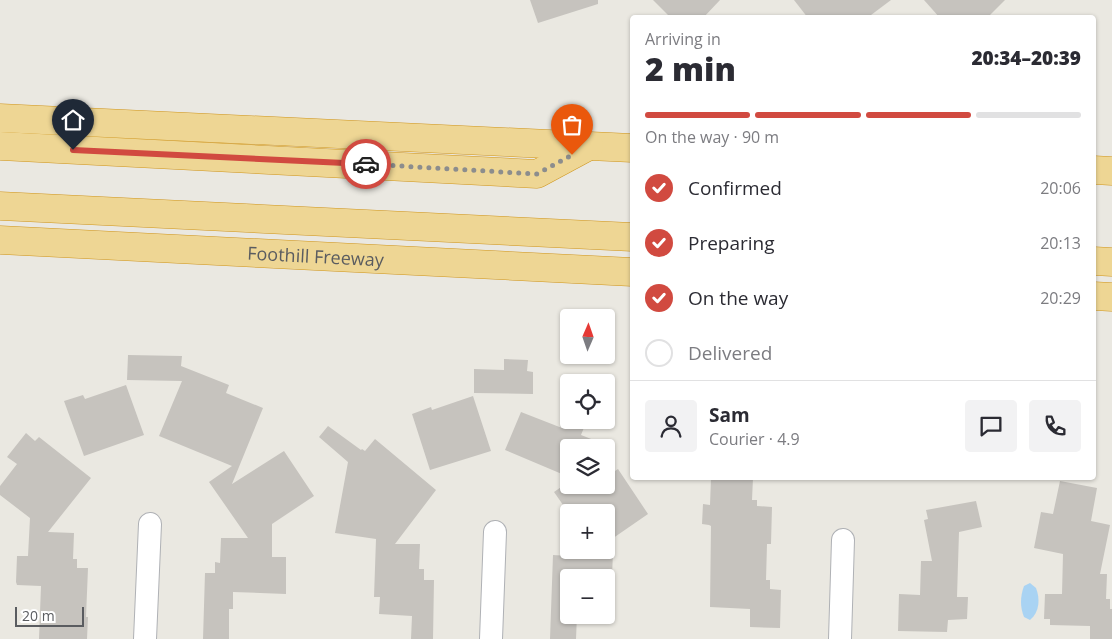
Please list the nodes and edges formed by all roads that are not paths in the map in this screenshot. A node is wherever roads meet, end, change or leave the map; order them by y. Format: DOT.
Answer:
graph roads {
  1 [pos="0,118"];
  2 [pos="0,146"];
  3 [pos="590,146"];
  4 [pos="630,148"];
  5 [pos="1096,170"];
  6 [pos="1112,170"];
  7 [pos="0,206"];
  8 [pos="630,237"];
  9 [pos="0,240"];
  10 [pos="1096,261"];
  11 [pos="1112,262"];
  12 [pos="630,272"];
  13 [pos="1096,296"];
  14 [pos="1112,297"];
  15 [pos="150,524"];
  16 [pos="496,532"];
  17 [pos="844,540"];
  18 [pos="145,639"];
  19 [pos="491,639"];
  20 [pos="840,639"];
  1 -- 3 [label="highway"];
  2 -- 3 [label="highway"];
  3 -- 4 [label="highway"];
  5 -- 6 [label="highway"];
  7 -- 8 [label="highway"];
  9 -- 12 [label="highway, Foothill Freeway"];
  10 -- 11 [label="highway"];
  13 -- 14 [label="highway"];
  15 -- 18 [label="street"];
  16 -- 19 [label="street"];
  17 -- 20 [label="street"];
}
